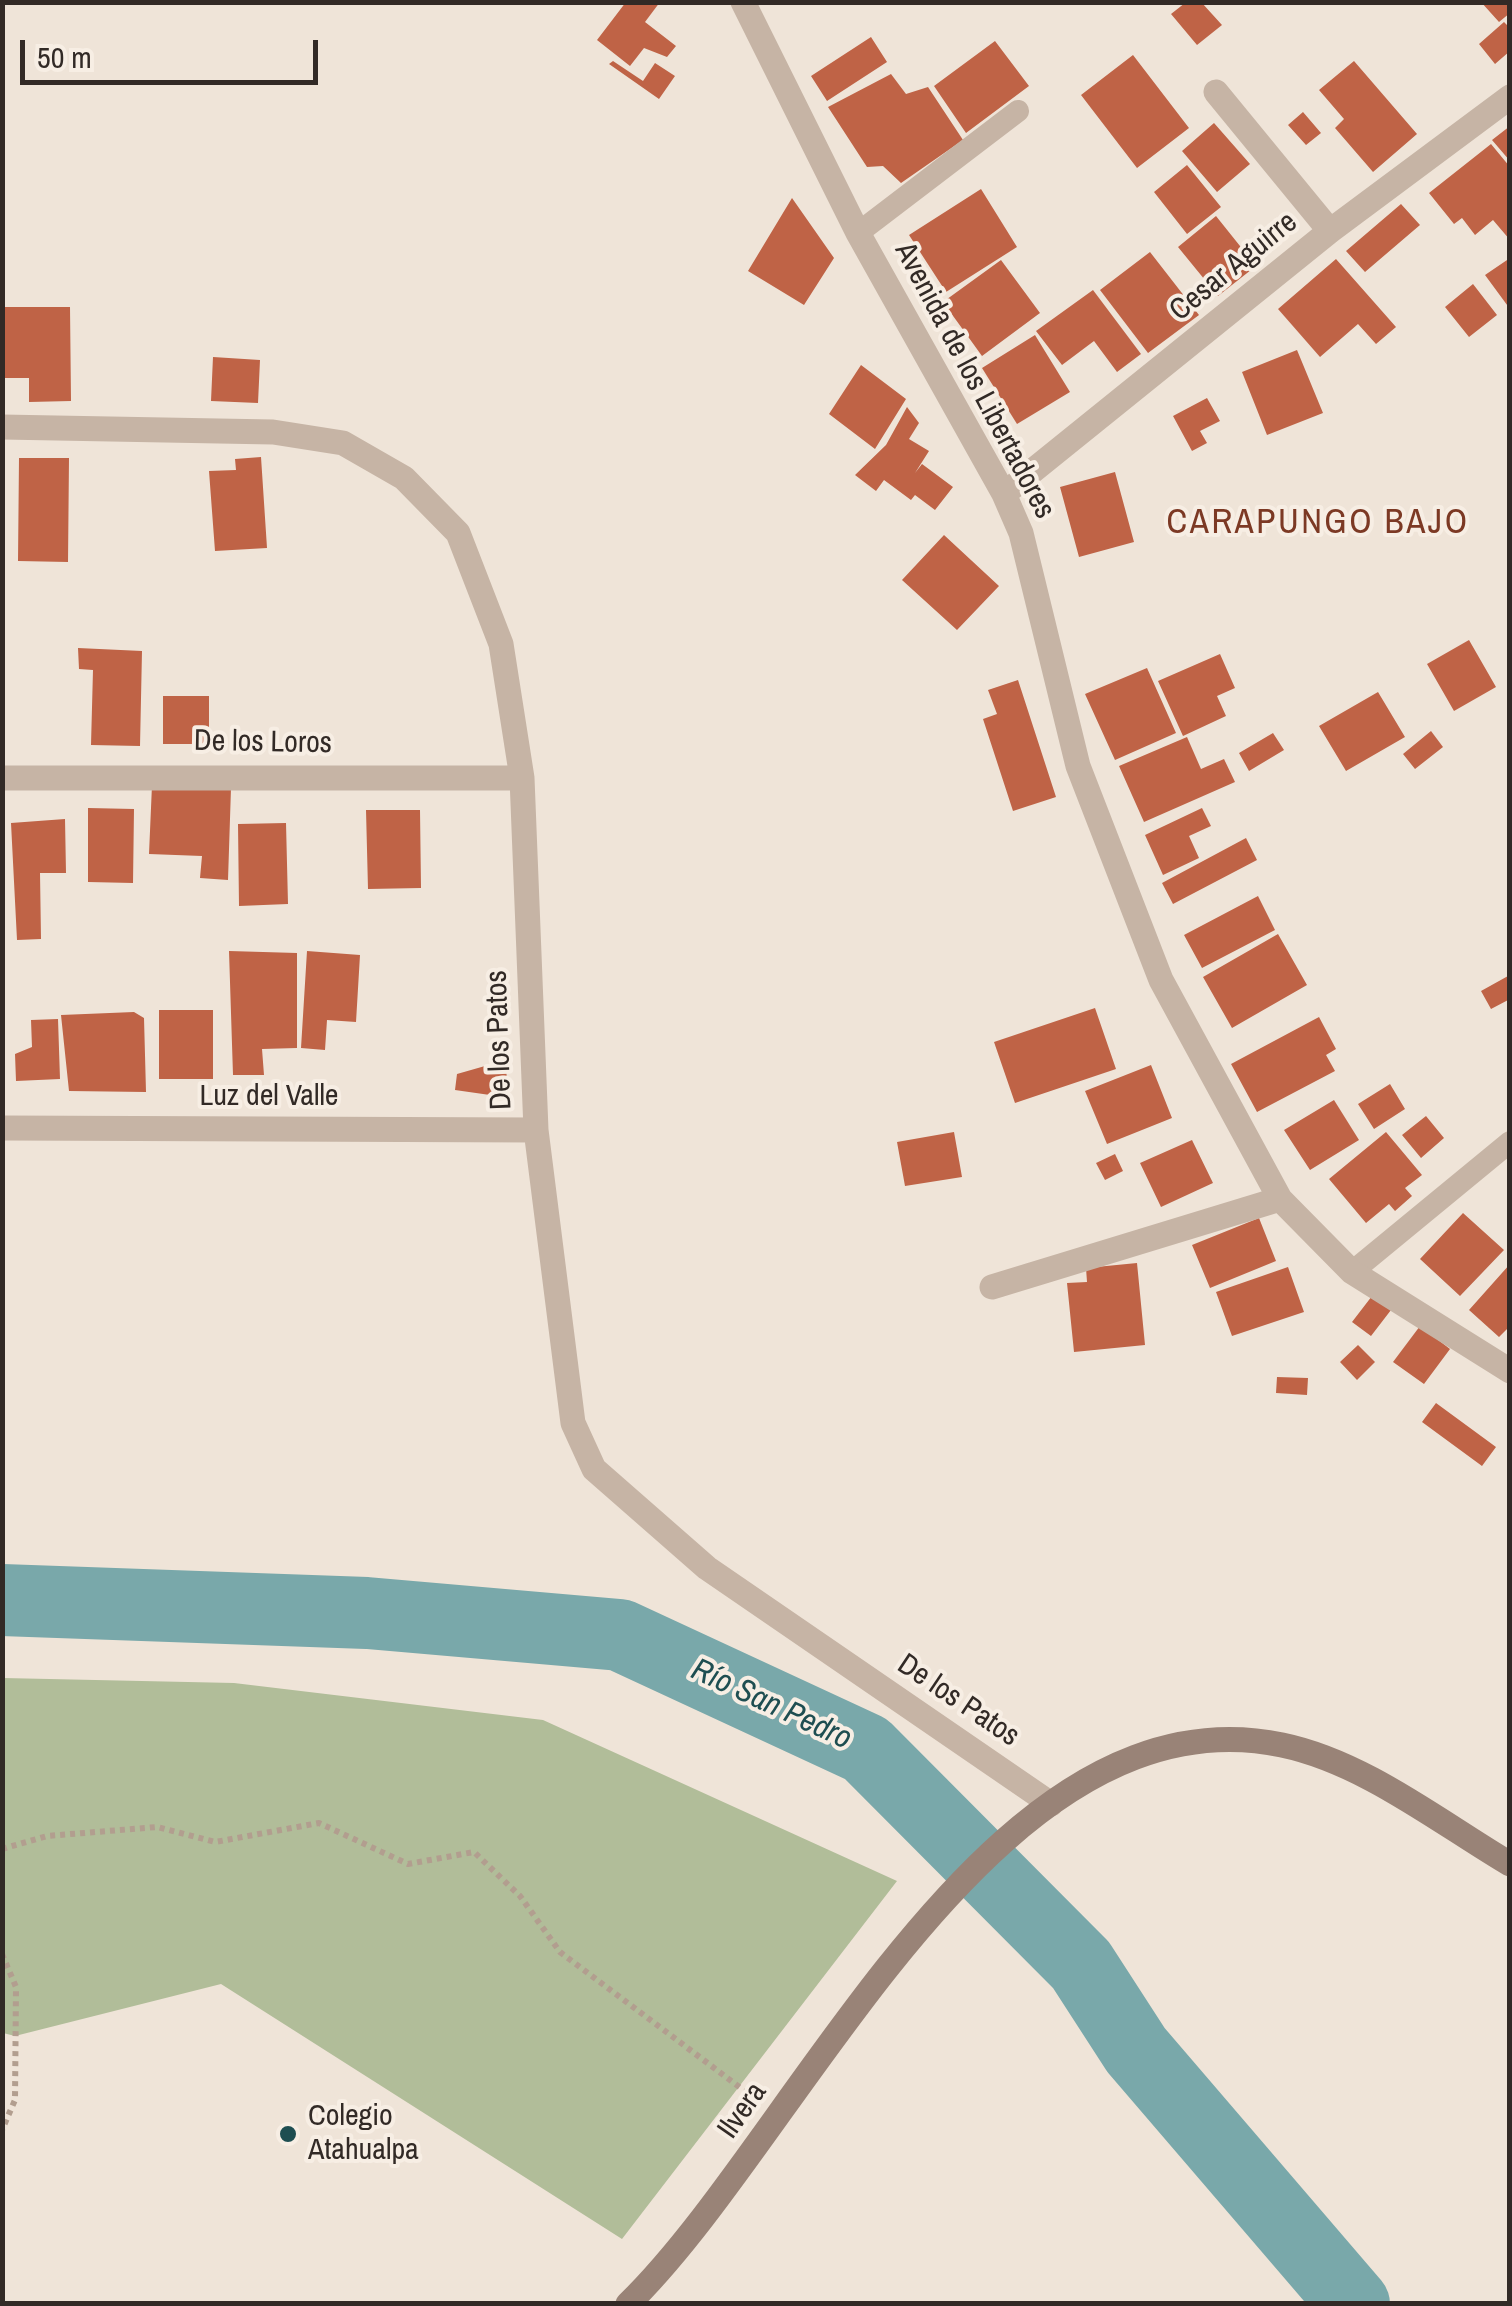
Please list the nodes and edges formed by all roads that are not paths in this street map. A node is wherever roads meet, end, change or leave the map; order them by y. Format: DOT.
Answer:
graph roads {
  1 [pos="743,2"];
  2 [pos="1216,92"];
  3 [pos="1510,97"];
  4 [pos="1018,111"];
  5 [pos="1330,231"];
  6 [pos="858,233"];
  7 [pos="2,427"];
  8 [pos="1004,494"];
  9 [pos="2,778"];
  10 [pos="522,778"];
  11 [pos="2,1128"];
  12 [pos="536,1130"];
  13 [pos="1510,1142"];
  14 [pos="1280,1199"];
  15 [pos="1352,1272"];
  16 [pos="992,1287"];
  17 [pos="1510,1371"];
  18 [pos="1051,1804"];
  19 [pos="1510,1864"];
  20 [pos="628,2304"];
  1 -- 6 [label="street, Avenida de los Libertadores"];
  2 -- 5 [label="street"];
  3 -- 5 [label="street, Cesar Aguirre"];
  4 -- 6 [label="lane"];
  5 -- 8 [label="street, Cesar Aguirre"];
  6 -- 8 [label="street, Avenida de los Libertadores"];
  7 -- 10 [label="street, De los Patos"];
  8 -- 14 [label="street, Avenida de los Libertadores"];
  9 -- 10 [label="street, De los Loros"];
  10 -- 12 [label="street, De los Patos"];
  11 -- 12 [label="street, Luz del Valle"];
  12 -- 18 [label="street, De los Patos"];
  13 -- 15 [label="lane"];
  14 -- 15 [label="street, Avenida de los Libertadores"];
  14 -- 16 [label="street"];
  15 -- 17 [label="street, Avenida de los Libertadores"];
  18 -- 19 [label="street, Ilvera"];
  18 -- 20 [label="street, Ilvera"];
}
